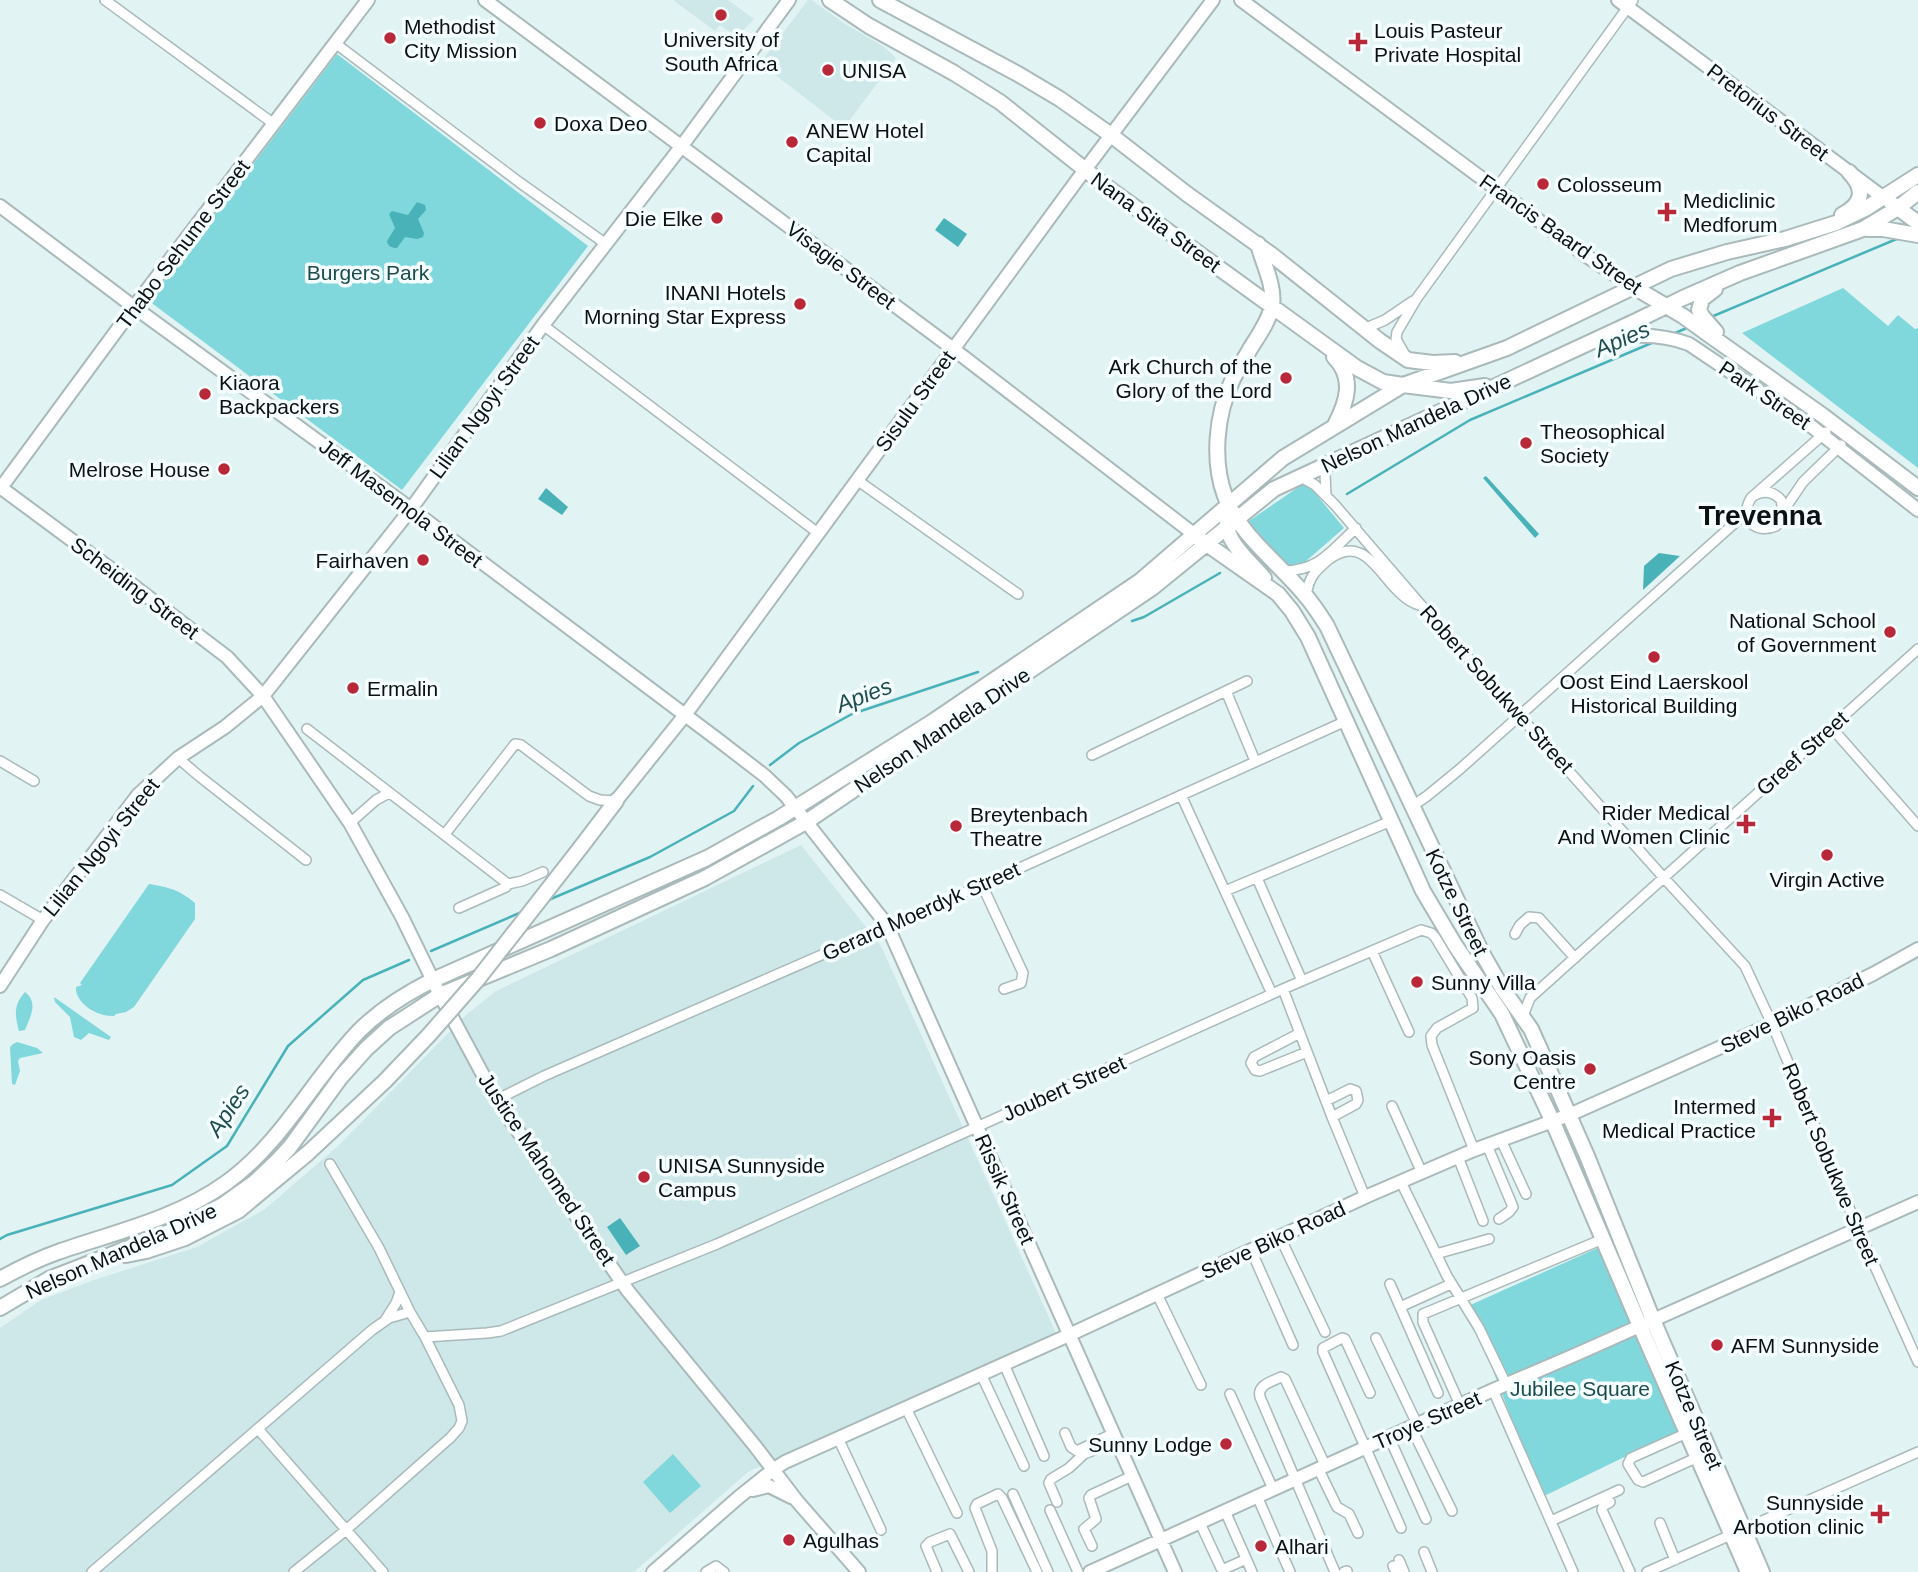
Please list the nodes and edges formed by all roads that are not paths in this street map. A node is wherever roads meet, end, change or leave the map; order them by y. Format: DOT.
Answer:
graph roads {
  1 [pos="105,0"];
  2 [pos="368,0"];
  3 [pos="485,0"];
  4 [pos="789,0"];
  5 [pos="830,0"];
  6 [pos="880,0"];
  7 [pos="1213,0"];
  8 [pos="1241,0"];
  9 [pos="1626,2"];
  10 [pos="335,43"];
  11 [pos="274,124"];
  12 [pos="1111,135"];
  13 [pos="681,146"];
  14 [pos="1084,170"];
  15 [pos="1849,172"];
  16 [pos="1918,175"];
  17 [pos="1496,189"];
  18 [pos="1918,192"];
  19 [pos="1884,198"];
  20 [pos="0,206"];
  21 [pos="1898,208"];
  22 [pos="1918,223"];
  23 [pos="1819,228"];
  24 [pos="1863,229"];
  25 [pos="1918,235"];
  26 [pos="606,244"];
  27 [pos="1258,244"];
  28 [pos="1740,273"];
  29 [pos="1632,286"];
  30 [pos="1418,298"];
  31 [pos="1272,306"];
  32 [pos="1665,306"];
  33 [pos="134,307"];
  34 [pos="543,326"];
  35 [pos="1300,327"];
  36 [pos="1364,328"];
  37 [pos="1711,332"];
  38 [pos="1590,342"];
  39 [pos="952,348"];
  40 [pos="1408,359"];
  41 [pos="1470,362"];
  42 [pos="1500,384"];
  43 [pos="1403,385"];
  44 [pos="1834,424"];
  45 [pos="1334,426"];
  46 [pos="1822,435"];
  47 [pos="1845,442"];
  48 [pos="1330,463"];
  49 [pos="1301,477"];
  50 [pos="857,480"];
  51 [pos="0,488"];
  52 [pos="1918,488"];
  53 [pos="1326,495"];
  54 [pos="1755,495"];
  55 [pos="1229,505"];
  56 [pos="411,509"];
  57 [pos="1784,510"];
  58 [pos="1918,510"];
  59 [pos="1747,512"];
  60 [pos="1232,522"];
  61 [pos="1356,528"];
  62 [pos="818,533"];
  63 [pos="1200,539"];
  64 [pos="1283,571"];
  65 [pos="1018,594"];
  66 [pos="1278,594"];
  67 [pos="1306,596"];
  68 [pos="1421,605"];
  69 [pos="1918,649"];
  70 [pos="1247,681"];
  71 [pos="1226,691"];
  72 [pos="264,695"];
  73 [pos="685,715"];
  74 [pos="1520,715"];
  75 [pos="1346,721"];
  76 [pos="1831,727"];
  77 [pos="307,729"];
  78 [pos="1092,755"];
  79 [pos="178,758"];
  80 [pos="0,761"];
  81 [pos="1255,761"];
  82 [pos="34,781"];
  83 [pos="389,793"];
  84 [pos="1181,794"];
  85 [pos="616,801"];
  86 [pos="1411,807"];
  87 [pos="795,808"];
  88 [pos="1391,821"];
  89 [pos="806,822"];
  90 [pos="350,823"];
  91 [pos="1918,826"];
  92 [pos="445,834"];
  93 [pos="306,860"];
  94 [pos="543,872"];
  95 [pos="1664,877"];
  96 [pos="1256,878"];
  97 [pos="508,884"];
  98 [pos="982,885"];
  99 [pos="1225,891"];
  100 [pos="0,895"];
  101 [pos="458,908"];
  102 [pos="43,920"];
  103 [pos="887,925"];
  104 [pos="1515,934"];
  105 [pos="1918,949"];
  106 [pos="1372,951"];
  107 [pos="1575,958"];
  108 [pos="433,980"];
  109 [pos="1302,981"];
  110 [pos="0,986"];
  111 [pos="1004,989"];
  112 [pos="1283,989"];
  113 [pos="1272,994"];
  114 [pos="440,995"];
  115 [pos="1530,998"];
  116 [pos="1511,999"];
  117 [pos="1522,1016"];
  118 [pos="1772,1024"];
  119 [pos="1409,1032"];
  120 [pos="1300,1033"];
  121 [pos="1307,1052"];
  122 [pos="496,1100"];
  123 [pos="1326,1101"];
  124 [pos="1392,1106"];
  125 [pos="1569,1115"];
  126 [pos="1332,1117"];
  127 [pos="1552,1120"];
  128 [pos="978,1128"];
  129 [pos="1501,1140"];
  130 [pos="1487,1145"];
  131 [pos="1474,1150"];
  132 [pos="1458,1157"];
  133 [pos="330,1164"];
  134 [pos="1422,1173"];
  135 [pos="1401,1182"];
  136 [pos="1526,1194"];
  137 [pos="1365,1197"];
  138 [pos="1918,1202"];
  139 [pos="1499,1219"];
  140 [pos="1483,1221"];
  141 [pos="1858,1229"];
  142 [pos="1280,1237"];
  143 [pos="1489,1239"];
  144 [pos="1603,1239"];
  145 [pos="1251,1250"];
  146 [pos="1436,1254"];
  147 [pos="90,1262"];
  148 [pos="0,1279"];
  149 [pos="622,1283"];
  150 [pos="1390,1284"];
  151 [pos="1451,1284"];
  152 [pos="400,1292"];
  153 [pos="1157,1294"];
  154 [pos="1461,1298"];
  155 [pos="1400,1307"];
  156 [pos="0,1308"];
  157 [pos="410,1312"];
  158 [pos="385,1321"];
  159 [pos="1646,1323"];
  160 [pos="1325,1332"];
  161 [pos="1069,1335"];
  162 [pos="425,1337"];
  163 [pos="1376,1338"];
  164 [pos="1293,1345"];
  165 [pos="1918,1362"];
  166 [pos="1004,1364"];
  167 [pos="981,1374"];
  168 [pos="1506,1384"];
  169 [pos="1201,1385"];
  170 [pos="1493,1390"];
  171 [pos="1370,1392"];
  172 [pos="1438,1393"];
  173 [pos="1230,1394"];
  174 [pos="1460,1405"];
  175 [pos="906,1408"];
  176 [pos="1231,1411"];
  177 [pos="1414,1425"];
  178 [pos="258,1429"];
  179 [pos="1065,1433"];
  180 [pos="1687,1433"];
  181 [pos="1115,1437"];
  182 [pos="1389,1437"];
  183 [pos="838,1438"];
  184 [pos="1365,1447"];
  185 [pos="1918,1452"];
  186 [pos="1044,1456"];
  187 [pos="1698,1457"];
  188 [pos="1024,1466"];
  189 [pos="1322,1467"];
  190 [pos="774,1469"];
  191 [pos="1132,1476"];
  192 [pos="1294,1479"];
  193 [pos="1619,1490"];
  194 [pos="1266,1492"];
  195 [pos="1013,1494"];
  196 [pos="739,1497"];
  197 [pos="797,1501"];
  198 [pos="1057,1502"];
  199 [pos="1610,1502"];
  200 [pos="1050,1510"];
  201 [pos="1225,1511"];
  202 [pos="1452,1511"];
  203 [pos="957,1513"];
  204 [pos="1426,1519"];
  205 [pos="1551,1521"];
  206 [pos="1200,1522"];
  207 [pos="1660,1523"];
  208 [pos="1401,1528"];
  209 [pos="346,1530"];
  210 [pos="881,1530"];
  211 [pos="1738,1531"];
  212 [pos="1358,1532"];
  213 [pos="1161,1540"];
  214 [pos="1092,1546"];
  215 [pos="1675,1560"];
  216 [pos="1241,1561"];
  217 [pos="1396,1566"];
  218 [pos="92,1572"];
  219 [pos="294,1572"];
  220 [pos="383,1572"];
  221 [pos="653,1572"];
  222 [pos="706,1572"];
  223 [pos="724,1572"];
  224 [pos="859,1572"];
  225 [pos="937,1572"];
  226 [pos="969,1572"];
  227 [pos="992,1572"];
  228 [pos="1037,1572"];
  229 [pos="1048,1572"];
  230 [pos="1078,1572"];
  231 [pos="1090,1572"];
  232 [pos="1175,1572"];
  233 [pos="1252,1572"];
  234 [pos="1290,1572"];
  235 [pos="1335,1572"];
  236 [pos="1404,1572"];
  237 [pos="1432,1572"];
  238 [pos="1438,1572"];
  239 [pos="1573,1572"];
  240 [pos="1630,1572"];
  241 [pos="1647,1572"];
  242 [pos="1748,1572"];
  243 [pos="1762,1572"];
  1 -- 11 [label="street"];
  2 -- 10 [label="main road, Thabo Sehume Street"];
  3 -- 13 [label="main road, Visagie Street"];
  4 -- 13 [label="main road, Lilian Ngoyi Street"];
  5 -- 14 [label="main road, Nana Sita Street"];
  6 -- 12 [label="main road, Nana Sita Street"];
  7 -- 12 [label="main road, Sisulu Street"];
  8 -- 17 [label="main road, Francis Baard Street"];
  9 -- 15 [label="main road, Pretorius Street"];
  9 -- 17 [label="street"];
  10 -- 11 [label="main road, Thabo Sehume Street"];
  10 -- 26 [label="street"];
  11 -- 33 [label="main road, Thabo Sehume Street"];
  12 -- 14 [label="main road, Sisulu Street"];
  12 -- 27 [label="main road, Nana Sita Street"];
  13 -- 26 [label="main road, Lilian Ngoyi Street"];
  13 -- 39 [label="main road, Visagie Street"];
  14 -- 31 [label="main road, Nana Sita Street"];
  14 -- 39 [label="main road, Sisulu Street"];
  15 -- 19 [label="main road, Pretorius Street"];
  15 -- 23 [label="main road"];
  16 -- 19 [label="main road, Nelson Mandela Drive"];
  17 -- 29 [label="main road, Francis Baard Street"];
  17 -- 30 [label="street"];
  18 -- 21 [label="main road, Nelson Mandela Drive"];
  19 -- 21 [label="main road, Pretorius Street"];
  19 -- 23 [label="main road, Nelson Mandela Drive"];
  20 -- 33 [label="main road, Jeff Masemola Street"];
  21 -- 22 [label="main road, Pretorius Street"];
  21 -- 24 [label="main road, Nelson Mandela Drive"];
  23 -- 29 [label="main road, Nelson Mandela Drive"];
  24 -- 25 [label="main road"];
  24 -- 28 [label="main road, Nelson Mandela Drive"];
  26 -- 34 [label="main road, Lilian Ngoyi Street"];
  27 -- 31 [label="main road"];
  27 -- 36 [label="main road, Nana Sita Street"];
  28 -- 32 [label="main road, Nelson Mandela Drive"];
  28 -- 37 [label="main road"];
  29 -- 32 [label="main road, Francis Baard Street"];
  29 -- 41 [label="main road, Nelson Mandela Drive"];
  30 -- 36 [label="street"];
  30 -- 40 [label="street"];
  31 -- 35 [label="main road, Nana Sita Street"];
  31 -- 55 [label="main road, Kotze Street"];
  32 -- 37 [label="main road, Francis Baard Street"];
  32 -- 38 [label="main road, Nelson Mandela Drive"];
  33 -- 51 [label="main road, Thabo Sehume Street"];
  33 -- 56 [label="main road, Jeff Masemola Street"];
  34 -- 56 [label="main road, Lilian Ngoyi Street"];
  34 -- 62 [label="street"];
  35 -- 43 [label="main road, Nana Sita Street"];
  35 -- 45 [label="main road"];
  36 -- 40 [label="main road, Nana Sita Street"];
  37 -- 44 [label="main road, Francis Baard Street"];
  38 -- 42 [label="main road, Nelson Mandela Drive"];
  38 -- 46 [label="main road, Park Street"];
  39 -- 50 [label="main road, Sisulu Street"];
  39 -- 63 [label="main road, Visagie Street"];
  40 -- 41 [label="main road, Nana Sita Street"];
  41 -- 43 [label="main road, Nelson Mandela Drive"];
  42 -- 43 [label="main road, Nana Sita Street"];
  42 -- 48 [label="main road, Nelson Mandela Drive"];
  43 -- 45 [label="main road, Nelson Mandela Drive"];
  44 -- 46 [label="street"];
  44 -- 47 [label="main road, Francis Baard Street"];
  45 -- 55 [label="main road, Nelson Mandela Drive"];
  46 -- 47 [label="main road, Park Street"];
  46 -- 54 [label="street"];
  47 -- 52 [label="main road, Francis Baard Street"];
  47 -- 57 [label="street"];
  47 -- 58 [label="main road, Park Street"];
  48 -- 49 [label="main road, Nelson Mandela Drive"];
  48 -- 53 [label="street"];
  49 -- 53 [label="street, Robert Sobukwe Street"];
  49 -- 60 [label="main road, Nelson Mandela Drive"];
  50 -- 62 [label="main road, Sisulu Street"];
  50 -- 65 [label="street"];
  51 -- 72 [label="main road, Scheiding Street"];
  53 -- 61 [label="street, Robert Sobukwe Street"];
  54 -- 57 [label="street"];
  54 -- 59 [label="street"];
  55 -- 60 [label="main road, Kotze Street"];
  55 -- 63 [label="main road, Nelson Mandela Drive"];
  56 -- 72 [label="main road, Lilian Ngoyi Street"];
  56 -- 73 [label="main road, Jeff Masemola Street"];
  57 -- 59 [label="street"];
  59 -- 74 [label="street"];
  60 -- 63 [label="main road, Nelson Mandela Drive"];
  60 -- 64 [label="main road, Kotze Street"];
  60 -- 66 [label="main road"];
  61 -- 64 [label="street"];
  61 -- 68 [label="street, Robert Sobukwe Street"];
  62 -- 73 [label="main road, Sisulu Street"];
  63 -- 66 [label="main road, Kotze Street"];
  63 -- 87 [label="main road, Nelson Mandela Drive"];
  63 -- 89 [label="main road, Nelson Mandela Drive"];
  64 -- 67 [label="main road, Kotze Street"];
  66 -- 75 [label="main road, Kotze Street"];
  67 -- 68 [label="street"];
  67 -- 86 [label="main road, Kotze Street"];
  68 -- 74 [label="street, Robert Sobukwe Street"];
  69 -- 76 [label="street, Greef Street"];
  70 -- 71 [label="street"];
  71 -- 78 [label="street"];
  71 -- 81 [label="street"];
  72 -- 79 [label="main road, Lilian Ngoyi Street"];
  72 -- 90 [label="main road, Justice Mahomed Street"];
  73 -- 85 [label="main road, Sisulu Street"];
  73 -- 87 [label="main road, Jeff Masemola Street"];
  74 -- 86 [label="street"];
  74 -- 95 [label="street, Robert Sobukwe Street"];
  75 -- 81 [label="street, Gerard Moerdyk Street"];
  75 -- 88 [label="main road, Kotze Street"];
  76 -- 91 [label="street"];
  76 -- 95 [label="street, Greef Street"];
  77 -- 83 [label="street"];
  79 -- 93 [label="street"];
  79 -- 102 [label="main road, Lilian Ngoyi Street"];
  80 -- 82 [label="street"];
  81 -- 84 [label="street, Gerard Moerdyk Street"];
  83 -- 90 [label="street"];
  83 -- 92 [label="street"];
  84 -- 98 [label="street, Gerard Moerdyk Street"];
  84 -- 99 [label="street"];
  85 -- 92 [label="street"];
  85 -- 147 [label="main road, bridge"];
  86 -- 116 [label="main road, Kotze Street"];
  87 -- 89 [label="main road, Jeff Masemola Street"];
  87 -- 108 [label="main road, Nelson Mandela Drive"];
  88 -- 96 [label="street"];
  88 -- 127 [label="main road, Kotze Street"];
  89 -- 103 [label="main road, Rissik Street"];
  89 -- 114 [label="main road, Nelson Mandela Drive"];
  90 -- 108 [label="main road, Justice Mahomed Street"];
  92 -- 97 [label="street"];
  94 -- 97 [label="street"];
  95 -- 107 [label="street, Greef Street"];
  95 -- 118 [label="street, Robert Sobukwe Street"];
  96 -- 99 [label="street"];
  96 -- 109 [label="street"];
  97 -- 101 [label="street"];
  98 -- 103 [label="street, Gerard Moerdyk Street"];
  98 -- 111 [label="street"];
  99 -- 113 [label="street"];
  100 -- 102 [label="street"];
  102 -- 110 [label="main road, Lilian Ngoyi Street"];
  103 -- 122 [label="street, Gerard Moerdyk Street"];
  103 -- 128 [label="main road, Rissik Street"];
  104 -- 107 [label="street"];
  105 -- 118 [label="main road, Steve Biko Road"];
  106 -- 109 [label="street, Joubert Street"];
  106 -- 119 [label="street"];
  106 -- 131 [label="street, Joubert Street"];
  107 -- 115 [label="street, Greef Street"];
  108 -- 114 [label="main road, Justice Mahomed Street"];
  108 -- 148 [label="main road, Nelson Mandela Drive"];
  109 -- 112 [label="street, Joubert Street"];
  112 -- 113 [label="street, Joubert Street"];
  112 -- 120 [label="street"];
  113 -- 128 [label="street, Joubert Street"];
  114 -- 122 [label="main road, Justice Mahomed Street"];
  114 -- 147 [label="main road, Nelson Mandela Drive"];
  115 -- 116 [label="street"];
  115 -- 117 [label="street, Greef Street"];
  116 -- 117 [label="main road, Kotze Street"];
  117 -- 125 [label="main road, Kotze Street"];
  118 -- 125 [label="main road, Steve Biko Road"];
  118 -- 141 [label="street, Robert Sobukwe Street"];
  120 -- 121 [label="street"];
  120 -- 121 [label="street"];
  121 -- 123 [label="street"];
  122 -- 149 [label="main road, Justice Mahomed Street"];
  123 -- 126 [label="street"];
  123 -- 126 [label="street"];
  124 -- 134 [label="street"];
  125 -- 127 [label="main road, Steve Biko Road"];
  125 -- 159 [label="main road, Kotze Street"];
  126 -- 137 [label="street"];
  127 -- 129 [label="main road, Steve Biko Road"];
  127 -- 144 [label="main road, Kotze Street"];
  128 -- 149 [label="street, Joubert Street"];
  128 -- 161 [label="main road, Rissik Street"];
  129 -- 130 [label="main road, Steve Biko Road"];
  129 -- 136 [label="street"];
  130 -- 131 [label="main road, Steve Biko Road"];
  130 -- 139 [label="street"];
  131 -- 132 [label="main road, Steve Biko Road"];
  132 -- 134 [label="main road, Steve Biko Road"];
  132 -- 140 [label="street"];
  133 -- 152 [label="street"];
  134 -- 135 [label="main road, Steve Biko Road"];
  135 -- 137 [label="main road, Steve Biko Road"];
  135 -- 146 [label="street"];
  137 -- 142 [label="main road, Steve Biko Road"];
  138 -- 141 [label="main road, Troye Street"];
  141 -- 159 [label="main road, Troye Street"];
  141 -- 165 [label="street, Robert Sobukwe Street"];
  142 -- 145 [label="main road, Steve Biko Road"];
  142 -- 160 [label="street"];
  143 -- 146 [label="street"];
  144 -- 154 [label="street"];
  144 -- 159 [label="main road, Kotze Street"];
  145 -- 153 [label="main road, Steve Biko Road"];
  145 -- 164 [label="street"];
  146 -- 151 [label="street"];
  147 -- 156 [label="main road, Nelson Mandela Drive"];
  149 -- 162 [label="street, Joubert Street"];
  149 -- 190 [label="main road, Justice Mahomed Street"];
  150 -- 155 [label="street"];
  151 -- 154 [label="street"];
  151 -- 155 [label="street"];
  152 -- 157 [label="street"];
  152 -- 158 [label="street"];
  153 -- 161 [label="main road, Steve Biko Road"];
  153 -- 169 [label="street"];
  154 -- 168 [label="street"];
  154 -- 174 [label="street"];
  155 -- 172 [label="street"];
  157 -- 158 [label="street"];
  157 -- 162 [label="street"];
  158 -- 178 [label="street"];
  159 -- 168 [label="main road, Troye Street"];
  159 -- 180 [label="main road, Kotze Street"];
  159 -- 211 [label="main road, Kotze Street"];
  161 -- 166 [label="main road, Steve Biko Road"];
  161 -- 181 [label="main road, Rissik Street"];
  162 -- 209 [label="street"];
  163 -- 177 [label="street"];
  166 -- 167 [label="main road, Steve Biko Road"];
  166 -- 186 [label="street"];
  167 -- 175 [label="main road, Steve Biko Road"];
  167 -- 188 [label="street"];
  168 -- 170 [label="main road, Troye Street"];
  170 -- 174 [label="main road, Troye Street"];
  170 -- 205 [label="street"];
  171 -- 184 [label="street"];
  173 -- 194 [label="street"];
  174 -- 177 [label="main road, Troye Street"];
  175 -- 183 [label="main road, Steve Biko Road"];
  175 -- 203 [label="street"];
  176 -- 194 [label="street"];
  177 -- 182 [label="main road, Troye Street"];
  177 -- 202 [label="street"];
  178 -- 209 [label="street"];
  178 -- 218 [label="street"];
  179 -- 181 [label="street"];
  180 -- 187 [label="main road, Kotze Street"];
  180 -- 187 [label="street"];
  181 -- 191 [label="main road, Rissik Street"];
  181 -- 198 [label="street"];
  182 -- 184 [label="main road, Troye Street"];
  182 -- 204 [label="street"];
  183 -- 190 [label="main road, Steve Biko Road"];
  183 -- 210 [label="street"];
  184 -- 189 [label="main road, Troye Street"];
  184 -- 208 [label="street"];
  185 -- 211 [label="street"];
  187 -- 211 [label="main road, Kotze Street"];
  189 -- 192 [label="main road, Troye Street"];
  189 -- 192 [label="street"];
  189 -- 212 [label="street"];
  190 -- 196 [label="main road, Steve Biko Road"];
  190 -- 197 [label="main road, Justice Mahomed Street"];
  191 -- 213 [label="main road, Rissik Street"];
  191 -- 214 [label="street"];
  192 -- 194 [label="main road, Troye Street"];
  192 -- 235 [label="street"];
  193 -- 205 [label="street"];
  194 -- 201 [label="main road, Troye Street"];
  194 -- 234 [label="street"];
  195 -- 229 [label="street"];
  196 -- 197 [label="main road"];
  196 -- 221 [label="main road, Steve Biko Road"];
  197 -- 224 [label="main road, Justice Mahomed Street"];
  199 -- 240 [label="street"];
  200 -- 230 [label="street"];
  201 -- 206 [label="main road, Troye Street"];
  201 -- 233 [label="street"];
  205 -- 239 [label="street"];
  206 -- 213 [label="main road, Troye Street"];
  206 -- 216 [label="street"];
  207 -- 215 [label="street"];
  209 -- 219 [label="street"];
  209 -- 220 [label="street"];
  211 -- 215 [label="street"];
  211 -- 242 [label="main road, Kotze Street"];
  211 -- 243 [label="main road, Kotze Street"];
  213 -- 231 [label="main road, Troye Street"];
  213 -- 232 [label="main road, Rissik Street"];
  215 -- 241 [label="street"];
  217 -- 236 [label="street"];
  222 -- 223 [label="street"];
  225 -- 226 [label="street"];
  227 -- 228 [label="street"];
  237 -- 238 [label="street"];
}
